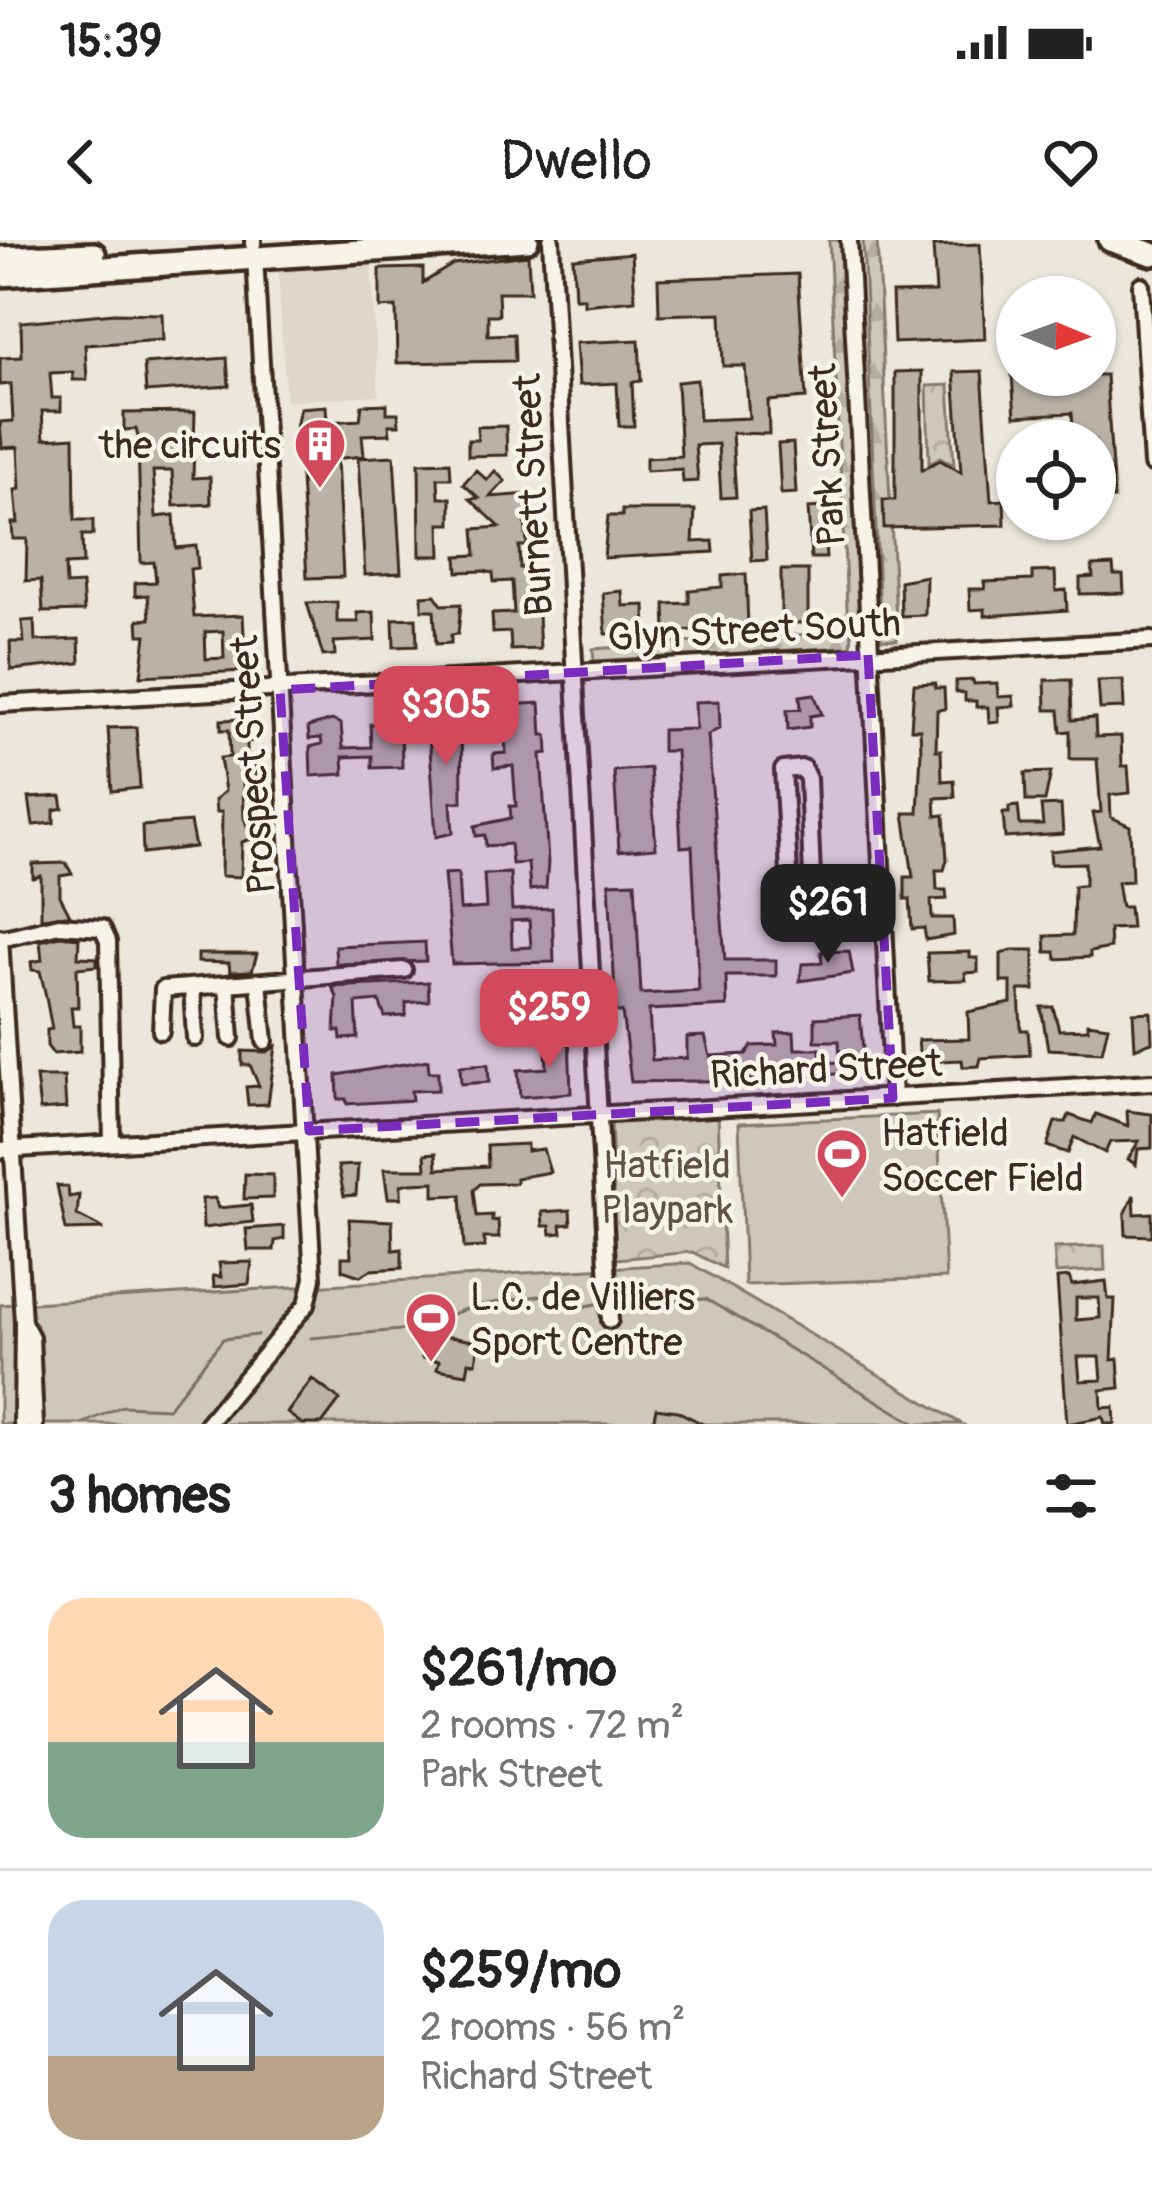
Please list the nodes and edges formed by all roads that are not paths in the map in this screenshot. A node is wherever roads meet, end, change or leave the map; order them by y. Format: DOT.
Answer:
graph roads {
  1 [pos="316,240"];
  2 [pos="527,240"];
  3 [pos="550,240"];
  4 [pos="849,240"];
  5 [pos="1110,240"];
  6 [pos="1142,240"];
  7 [pos="1152,245"];
  8 [pos="254,247"];
  9 [pos="1152,254"];
  10 [pos="0,258"];
  11 [pos="0,275"];
  12 [pos="1141,285"];
  13 [pos="1152,464"];
  14 [pos="1152,640"];
  15 [pos="868,655"];
  16 [pos="576,672"];
  17 [pos="280,690"];
  18 [pos="0,704"];
  19 [pos="882,899"];
  20 [pos="813,902"];
  21 [pos="0,938"];
  22 [pos="404,970"];
  23 [pos="300,977"];
  24 [pos="259,983"];
  25 [pos="227,985"];
  26 [pos="191,987"];
  27 [pos="160,1031"];
  28 [pos="195,1038"];
  29 [pos="231,1038"];
  30 [pos="265,1040"];
  31 [pos="1152,1082"];
  32 [pos="893,1098"];
  33 [pos="601,1113"];
  34 [pos="309,1131"];
  35 [pos="112,1143"];
  36 [pos="7,1150"];
  37 [pos="610,1320"];
  38 [pos="22,1322"];
  39 [pos="22,1424"];
  40 [pos="35,1424"];
  41 [pos="207,1424"];
  1 -- 8 [label="main road"];
  2 -- 8 [label="main road"];
  3 -- 16 [label="street, Burnett Street"];
  4 -- 15 [label="street, Park Street"];
  5 -- 9 [label="main road"];
  6 -- 7 [label="main road"];
  8 -- 10 [label="main road"];
  8 -- 11 [label="main road"];
  8 -- 17 [label="street, Prospect Street"];
  12 -- 13 [label="street"];
  14 -- 15 [label="street, Glyn Street South"];
  15 -- 16 [label="street, Glyn Street South"];
  15 -- 19 [label="street, Park Street"];
  16 -- 17 [label="street, Glyn Street South"];
  16 -- 33 [label="street, Burnett Street"];
  17 -- 18 [label="street, Glyn Street South"];
  17 -- 23 [label="street, Prospect Street"];
  19 -- 20 [label="street"];
  19 -- 32 [label="street, Park Street"];
  20 -- 20 [label="street"];
  21 -- 35 [label="street"];
  21 -- 36 [label="street"];
  22 -- 23 [label="street"];
  23 -- 24 [label="street"];
  23 -- 34 [label="street, Prospect Street"];
  24 -- 25 [label="street"];
  24 -- 30 [label="street"];
  25 -- 26 [label="street"];
  25 -- 29 [label="street"];
  26 -- 27 [label="street"];
  26 -- 28 [label="street"];
  31 -- 32 [label="street, Richard Street"];
  32 -- 33 [label="street, Richard Street"];
  33 -- 34 [label="street, Richard Street"];
  33 -- 37 [label="street, Burnett Street"];
  34 -- 35 [label="street, Richard Street"];
  34 -- 41 [label="street, Prospect Street"];
  35 -- 36 [label="street, Richard Street"];
  36 -- 38 [label="street"];
  38 -- 39 [label="street"];
  38 -- 40 [label="street"];
}
